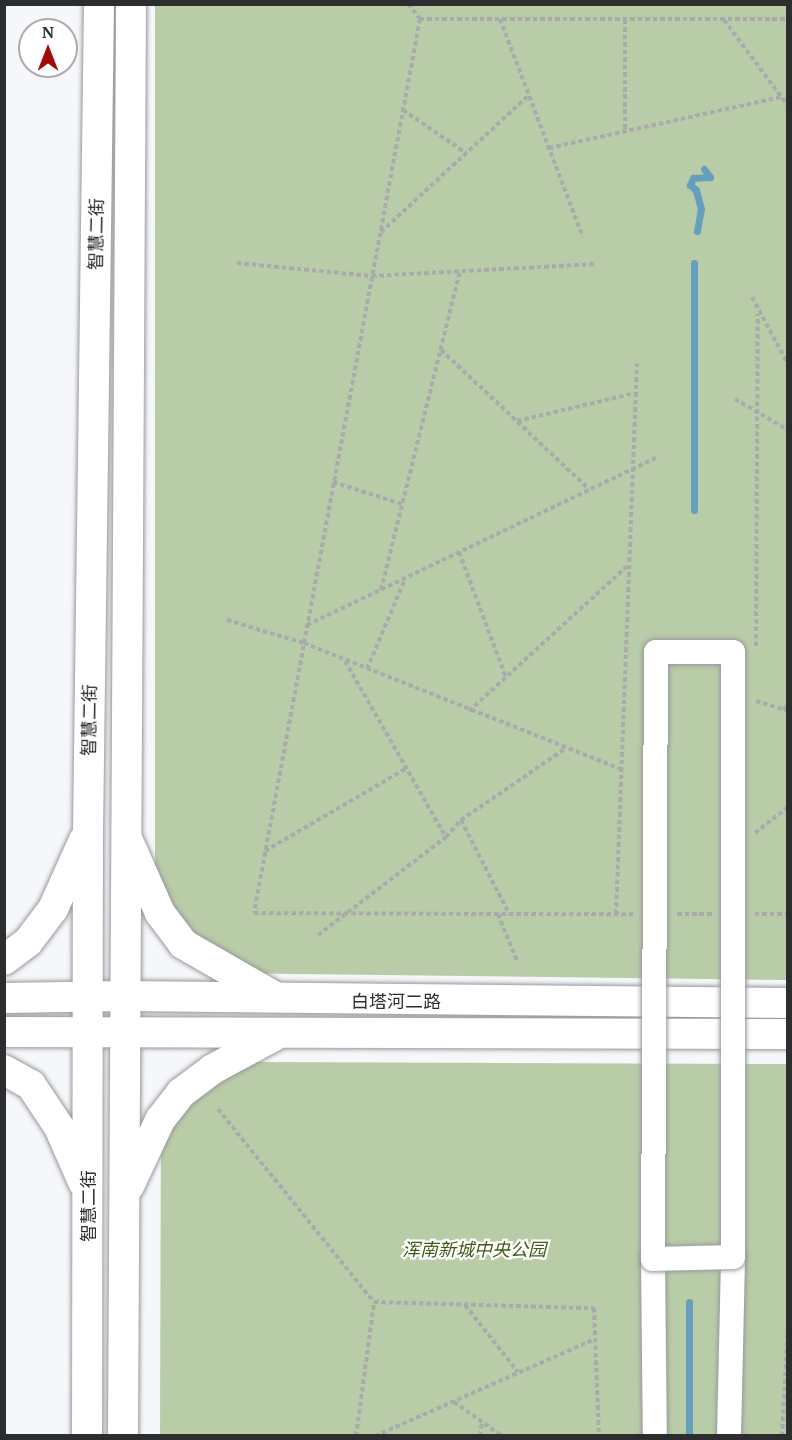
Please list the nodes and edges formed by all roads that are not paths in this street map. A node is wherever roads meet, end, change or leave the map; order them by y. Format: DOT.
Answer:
graph roads {
  1 [pos="99,4"];
  2 [pos="131,4"];
  3 [pos="88,832"];
  4 [pos="124,832"];
  5 [pos="4,960"];
  6 [pos="89,996"];
  7 [pos="126,996"];
  8 [pos="4,998"];
  9 [pos="280,1000"];
  10 [pos="788,1003"];
  11 [pos="4,1032"];
  12 [pos="87,1033"];
  13 [pos="125,1033"];
  14 [pos="278,1034"];
  15 [pos="788,1034"];
  16 [pos="4,1070"];
  17 [pos="89,1194"];
  18 [pos="125,1194"];
  19 [pos="733,1257"];
  20 [pos="653,1258"];
  21 [pos="87,1436"];
  22 [pos="123,1436"];
  23 [pos="655,1436"];
  24 [pos="729,1436"];
  1 -- 3 [label="main road, 智慧二街"];
  2 -- 4 [label="main road, 智慧二街"];
  3 -- 5 [label="main road"];
  3 -- 6 [label="main road, 智慧二街"];
  4 -- 7 [label="main road, 智慧二街"];
  4 -- 9 [label="main road"];
  6 -- 7 [label="main road, 白塔河二路"];
  6 -- 8 [label="main road, 白塔河二路"];
  6 -- 12 [label="main road, 智慧二街"];
  7 -- 9 [label="main road, 白塔河二路"];
  7 -- 13 [label="main road, 智慧二街"];
  9 -- 10 [label="main road, 白塔河二路"];
  11 -- 12 [label="main road, 白塔河二路"];
  12 -- 13 [label="main road, 白塔河二路"];
  12 -- 17 [label="main road, 智慧二街"];
  13 -- 14 [label="main road, 白塔河二路"];
  13 -- 18 [label="main road, 智慧二街"];
  14 -- 15 [label="main road, 白塔河二路"];
  14 -- 18 [label="main road"];
  16 -- 17 [label="main road"];
  17 -- 21 [label="main road, 智慧二街"];
  18 -- 22 [label="main road, 智慧二街"];
  19 -- 20 [label="street, bridge"];
  19 -- 20 [label="street, bridge"];
  19 -- 24 [label="street"];
  20 -- 23 [label="street"];
}
